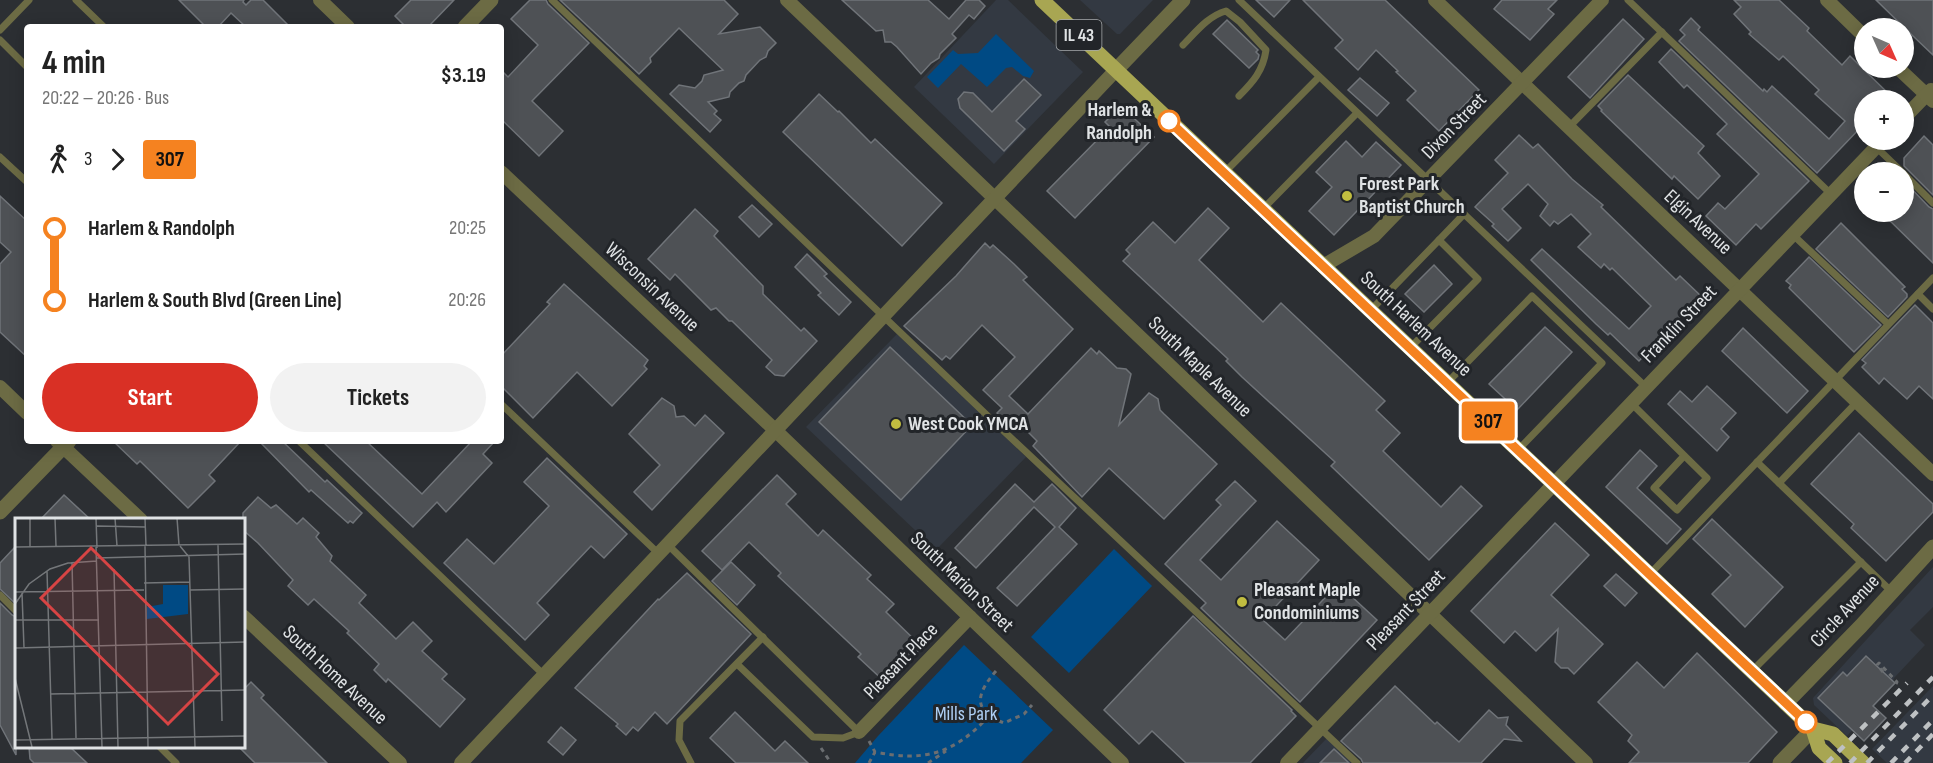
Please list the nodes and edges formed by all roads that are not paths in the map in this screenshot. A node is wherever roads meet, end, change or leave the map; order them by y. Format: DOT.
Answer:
graph roads {
  1 [pos="29,0"];
  2 [pos="76,0"];
  3 [pos="320,0"];
  4 [pos="491,0"];
  5 [pos="552,0"];
  6 [pos="787,0"];
  7 [pos="1042,0"];
  8 [pos="1183,0"];
  9 [pos="1239,0"];
  10 [pos="1435,0"];
  11 [pos="1602,0"];
  12 [pos="1628,0"];
  13 [pos="1827,0"];
  14 [pos="101,24"];
  15 [pos="345,24"];
  16 [pos="468,24"];
  17 [pos="1854,26"];
  18 [pos="0,30"];
  19 [pos="1662,32"];
  20 [pos="0,40"];
  21 [pos="1183,45"];
  22 [pos="24,64"];
  23 [pos="1116,70"];
  24 [pos="1319,77"];
  25 [pos="1911,78"];
  26 [pos="1522,83"];
  27 [pos="1931,94"];
  28 [pos="1239,96"];
  29 [pos="1914,109"];
  30 [pos="1357,113"];
  31 [pos="1569,127"];
  32 [pos="1872,150"];
  33 [pos="1885,150"];
  34 [pos="0,157"];
  35 [pos="1894,162"];
  36 [pos="1224,173"];
  37 [pos="504,175"];
  38 [pos="24,179"];
  39 [pos="1428,180"];
  40 [pos="1914,184"];
  41 [pos="1831,194"];
  42 [pos="995,198"];
  43 [pos="1933,203"];
  44 [pos="1263,209"];
  45 [pos="1464,214"];
  46 [pos="1792,234"];
  47 [pos="1439,240"];
  48 [pos="1323,266"];
  49 [pos="1933,278"];
  50 [pos="1740,289"];
  51 [pos="1918,294"];
  52 [pos="1933,309"];
  53 [pos="1371,311"];
  54 [pos="883,316"];
  55 [pos="1888,324"];
  56 [pos="1410,348"];
  57 [pos="1834,380"];
  58 [pos="1447,383"];
  59 [pos="0,387"];
  60 [pos="1646,387"];
  61 [pos="1857,402"];
  62 [pos="1631,403"];
  63 [pos="504,407"];
  64 [pos="24,409"];
  65 [pos="776,430"];
  66 [pos="62,444"];
  67 [pos="64,444"];
  68 [pos="302,444"];
  69 [pos="1518,450"];
  70 [pos="1684,456"];
  71 [pos="1756,462"];
  72 [pos="1933,474"];
  73 [pos="1553,483"];
  74 [pos="1779,483"];
  75 [pos="0,512"];
  76 [pos="139,518"];
  77 [pos="1933,547"];
  78 [pos="663,549"];
  79 [pos="1861,562"];
  80 [pos="1650,574"];
  81 [pos="1892,592"];
  82 [pos="0,596"];
  83 [pos="15,610"];
  84 [pos="1429,613"];
  85 [pos="244,617"];
  86 [pos="970,617"];
  87 [pos="763,638"];
  88 [pos="737,664"];
  89 [pos="1752,671"];
  90 [pos="544,675"];
  91 [pos="1786,703"];
  92 [pos="1320,728"];
  93 [pos="1813,729"];
  94 [pos="864,736"];
  95 [pos="160,748"];
  96 [pos="176,763"];
  97 [pos="400,763"];
  98 [pos="461,763"];
  99 [pos="691,763"];
  100 [pos="1122,763"];
  101 [pos="1287,763"];
  102 [pos="1357,763"];
  103 [pos="1586,763"];
  104 [pos="1780,763"];
  105 [pos="1835,763"];
  106 [pos="1863,763"];
  1 -- 18 [label="lane"];
  2 -- 14 [label="lane"];
  3 -- 15 [label="street"];
  4 -- 16 [label="street"];
  5 -- 54 [label="lane"];
  6 -- 42 [label="street, South Maple Avenue"];
  7 -- 23 [label="main road, South Harlem Avenue / IL 43"];
  8 -- 23 [label="street"];
  9 -- 24 [label="lane"];
  10 -- 26 [label="street, Elgin Avenue"];
  11 -- 26 [label="street, Dixon Street"];
  12 -- 19 [label="lane"];
  13 -- 17 [label="street"];
  19 -- 31 [label="lane"];
  19 -- 41 [label="lane"];
  20 -- 22 [label="lane"];
  21 -- 28 [label="lane"];
  23 -- 36 [label="main road, South Harlem Avenue / IL 43"];
  23 -- 42 [label="street"];
  24 -- 30 [label="lane"];
  24 -- 36 [label="lane"];
  25 -- 27 [label="street"];
  26 -- 31 [label="street, Elgin Avenue"];
  26 -- 39 [label="street, Dixon Street"];
  27 -- 29 [label="street"];
  30 -- 39 [label="lane"];
  30 -- 44 [label="lane"];
  31 -- 50 [label="street, Elgin Avenue"];
  32 -- 41 [label="street, Franklin Street"];
  33 -- 35 [label="lane"];
  34 -- 38 [label="lane"];
  36 -- 44 [label="main road, South Harlem Avenue / IL 43"];
  37 -- 65 [label="street, Wisconsin Avenue"];
  39 -- 45 [label="lane"];
  39 -- 48 [label="street, Dixon Street"];
  40 -- 43 [label="lane"];
  41 -- 46 [label="street, Franklin Street"];
  42 -- 54 [label="street"];
  42 -- 84 [label="street, South Maple Avenue"];
  44 -- 48 [label="main road, South Harlem Avenue / IL 43"];
  45 -- 47 [label="lane"];
  45 -- 60 [label="lane"];
  46 -- 50 [label="street, Franklin Street"];
  46 -- 55 [label="lane"];
  47 -- 53 [label="lane"];
  47 -- 56 [label="lane"];
  48 -- 53 [label="main road, South Harlem Avenue / IL 43"];
  49 -- 51 [label="lane"];
  50 -- 57 [label="street, Elgin Avenue"];
  50 -- 60 [label="street, Franklin Street"];
  51 -- 52 [label="lane"];
  51 -- 55 [label="lane"];
  53 -- 56 [label="main road, South Harlem Avenue / IL 43"];
  54 -- 65 [label="street"];
  54 -- 92 [label="lane"];
  55 -- 57 [label="lane"];
  56 -- 58 [label="main road, South Harlem Avenue / IL 43"];
  57 -- 61 [label="street, Elgin Avenue"];
  57 -- 71 [label="lane"];
  58 -- 69 [label="main road, South Harlem Avenue / IL 43"];
  58 -- 69 [label="lane"];
  59 -- 64 [label="street"];
  60 -- 62 [label="street, Franklin Street"];
  61 -- 72 [label="street, Elgin Avenue"];
  61 -- 74 [label="lane"];
  62 -- 70 [label="lane"];
  62 -- 73 [label="street, Franklin Street"];
  63 -- 78 [label="lane"];
  65 -- 78 [label="street"];
  65 -- 86 [label="street, South Marion Street"];
  66 -- 75 [label="street"];
  67 -- 76 [label="street"];
  68 -- 90 [label="lane"];
  69 -- 73 [label="main road, South Harlem Avenue / IL 43"];
  70 -- 70 [label="lane"];
  71 -- 74 [label="lane"];
  71 -- 80 [label="lane"];
  73 -- 80 [label="main road, South Harlem Avenue / IL 43"];
  73 -- 84 [label="street, Pleasant Street"];
  74 -- 79 [label="lane"];
  77 -- 81 [label="street, Circle Avenue"];
  78 -- 87 [label="lane"];
  78 -- 90 [label="street"];
  79 -- 81 [label="lane"];
  79 -- 89 [label="lane"];
  80 -- 89 [label="main road, South Harlem Avenue / IL 43"];
  81 -- 91 [label="street, Circle Avenue"];
  82 -- 83 [label="lane"];
  84 -- 92 [label="street, Pleasant Street"];
  84 -- 103 [label="street, South Maple Avenue"];
  85 -- 97 [label="street, South Home Avenue"];
  86 -- 94 [label="street, Pleasant Place"];
  86 -- 100 [label="street, South Marion Street"];
  87 -- 88 [label="lane"];
  87 -- 94 [label="lane"];
  88 -- 94 [label="lane"];
  88 -- 99 [label="lane"];
  89 -- 91 [label="main road, South Harlem Avenue / IL 43"];
  90 -- 98 [label="street"];
  91 -- 93 [label="main road, South Harlem Avenue / IL 43"];
  92 -- 101 [label="street, Pleasant Street"];
  92 -- 102 [label="lane"];
  93 -- 104 [label="street"];
  93 -- 105 [label="main road, South Harlem Avenue / IL 43"];
  93 -- 106 [label="main road, South Harlem Avenue / IL 43"];
  95 -- 96 [label="lane"];
}
